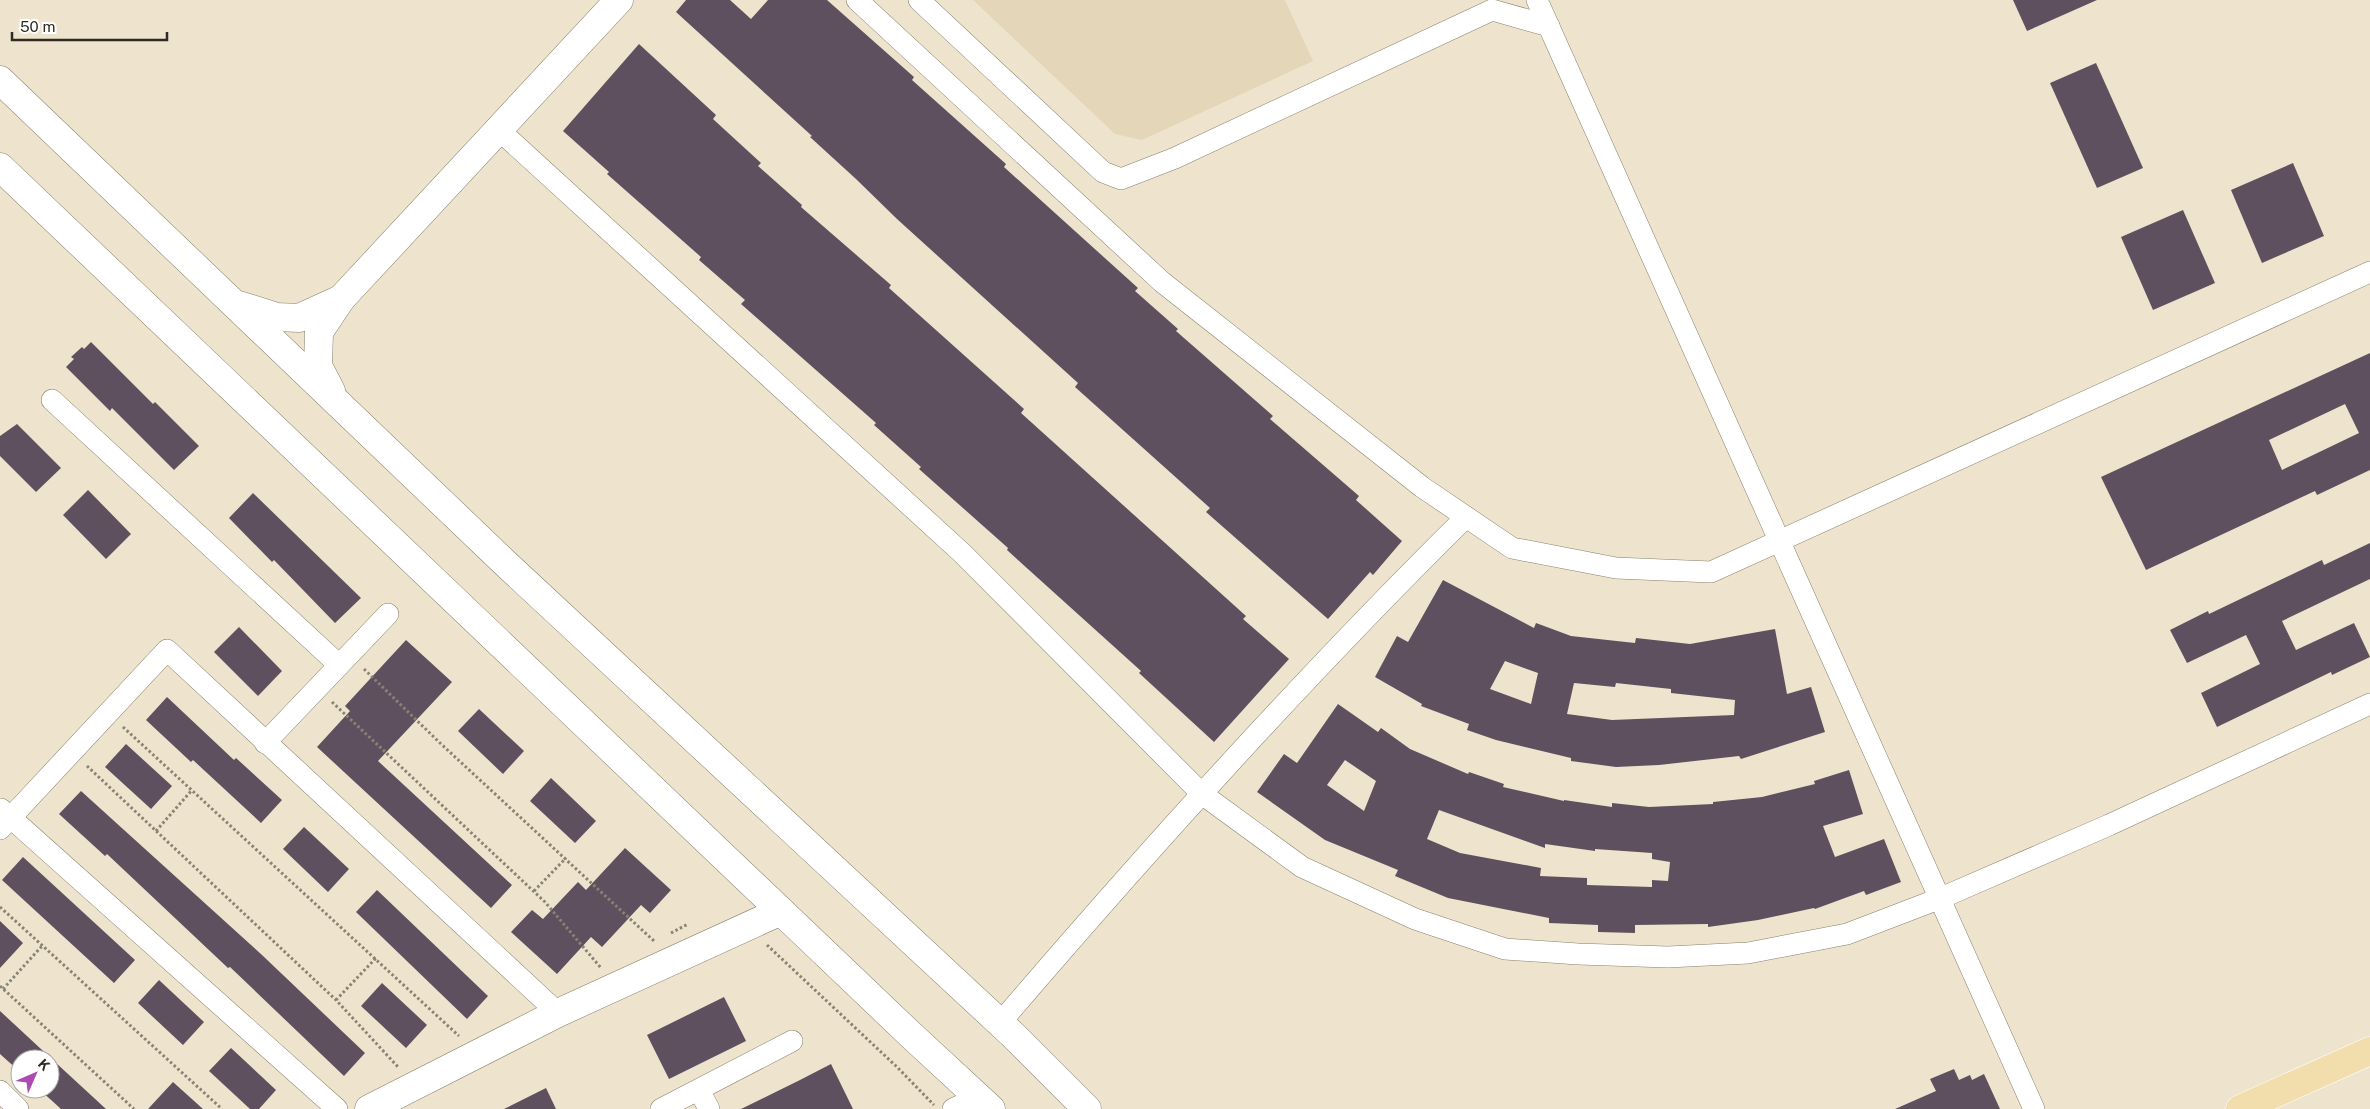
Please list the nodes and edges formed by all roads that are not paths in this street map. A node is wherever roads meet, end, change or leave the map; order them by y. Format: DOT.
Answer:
graph roads {
  1 [pos="619,0"];
  2 [pos="857,0"];
  3 [pos="919,0"];
  4 [pos="1536,0"];
  5 [pos="1548,26"];
  6 [pos="0,80"];
  7 [pos="499,130"];
  8 [pos="0,167"];
  9 [pos="2370,272"];
  10 [pos="341,299"];
  11 [pos="234,304"];
  12 [pos="52,400"];
  13 [pos="338,403"];
  14 [pos="1466,517"];
  15 [pos="1781,542"];
  16 [pos="388,614"];
  17 [pos="344,660"];
  18 [pos="2370,704"];
  19 [pos="265,743"];
  20 [pos="1202,794"];
  21 [pos="4,819"];
  22 [pos="1940,898"];
  23 [pos="781,911"];
  24 [pos="558,1014"];
  25 [pos="1000,1023"];
  26 [pos="792,1041"];
  27 [pos="2370,1051"];
  28 [pos="699,1090"];
  29 [pos="0,1091"];
  30 [pos="985,1103"];
  31 [pos="18,1109"];
  32 [pos="337,1109"];
  33 [pos="369,1109"];
  34 [pos="661,1109"];
  35 [pos="709,1109"];
  36 [pos="952,1109"];
  37 [pos="1087,1109"];
  38 [pos="2034,1109"];
  39 [pos="2240,1109"];
  1 -- 7 [label="main road"];
  2 -- 14 [label="street"];
  3 -- 5 [label="street"];
  4 -- 5 [label="street"];
  5 -- 15 [label="street"];
  6 -- 11 [label="main road"];
  7 -- 10 [label="main road"];
  7 -- 20 [label="street"];
  8 -- 23 [label="main road"];
  9 -- 15 [label="street"];
  10 -- 11 [label="main road"];
  10 -- 13 [label="main road"];
  11 -- 13 [label="main road"];
  12 -- 17 [label="street"];
  13 -- 25 [label="main road"];
  14 -- 15 [label="street"];
  14 -- 20 [label="street"];
  15 -- 22 [label="street"];
  16 -- 17 [label="street"];
  17 -- 19 [label="street"];
  18 -- 22 [label="street"];
  19 -- 21 [label="street"];
  19 -- 24 [label="street"];
  20 -- 22 [label="street"];
  20 -- 25 [label="street"];
  21 -- 32 [label="street"];
  22 -- 38 [label="street"];
  23 -- 24 [label="main road"];
  23 -- 30 [label="main road"];
  24 -- 33 [label="main road"];
  25 -- 37 [label="main road"];
  26 -- 28 [label="street"];
  27 -- 39 [label="main road"];
  28 -- 34 [label="street"];
  28 -- 35 [label="street"];
  29 -- 31 [label="street"];
  30 -- 36 [label="street"];
}
